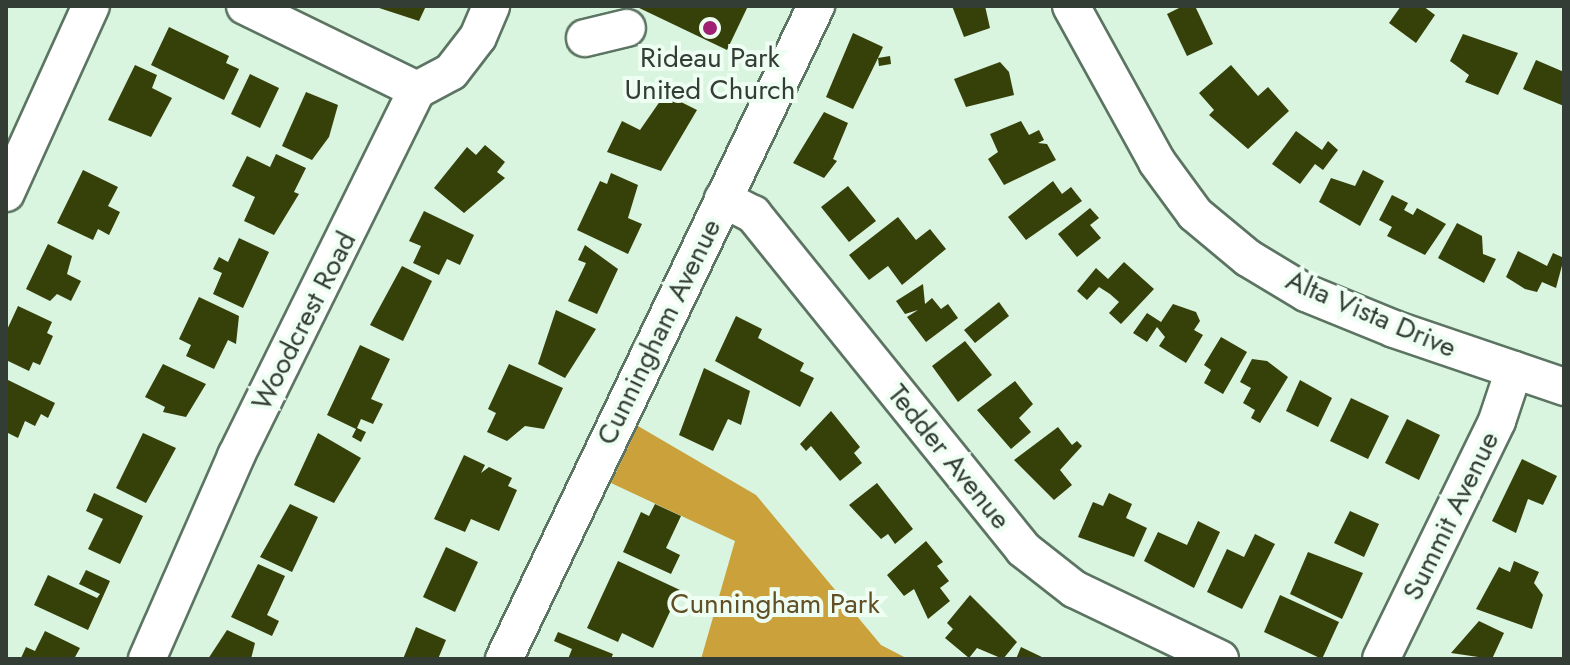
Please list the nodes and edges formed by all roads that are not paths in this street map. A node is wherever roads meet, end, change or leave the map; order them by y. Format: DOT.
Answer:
graph roads {
  1 [pos="91,6"];
  2 [pos="245,6"];
  3 [pos="491,6"];
  4 [pos="816,6"];
  5 [pos="1071,6"];
  6 [pos="627,28"];
  7 [pos="585,38"];
  8 [pos="417,90"];
  9 [pos="6,193"];
  10 [pos="723,199"];
  11 [pos="1514,370"];
  12 [pos="1564,387"];
  13 [pos="147,659"];
  14 [pos="504,659"];
  15 [pos="1220,659"];
  16 [pos="1381,659"];
  1 -- 9 [label="street"];
  2 -- 8 [label="street"];
  3 -- 8 [label="street"];
  4 -- 10 [label="street, Cunningham Avenue"];
  5 -- 11 [label="street, Alta Vista Drive"];
  6 -- 7 [label="street"];
  8 -- 13 [label="street, Woodcrest Road"];
  10 -- 14 [label="street, Cunningham Avenue"];
  10 -- 15 [label="street, Tedder Avenue"];
  11 -- 12 [label="street, Alta Vista Drive"];
  11 -- 16 [label="street, Summit Avenue"];
}
